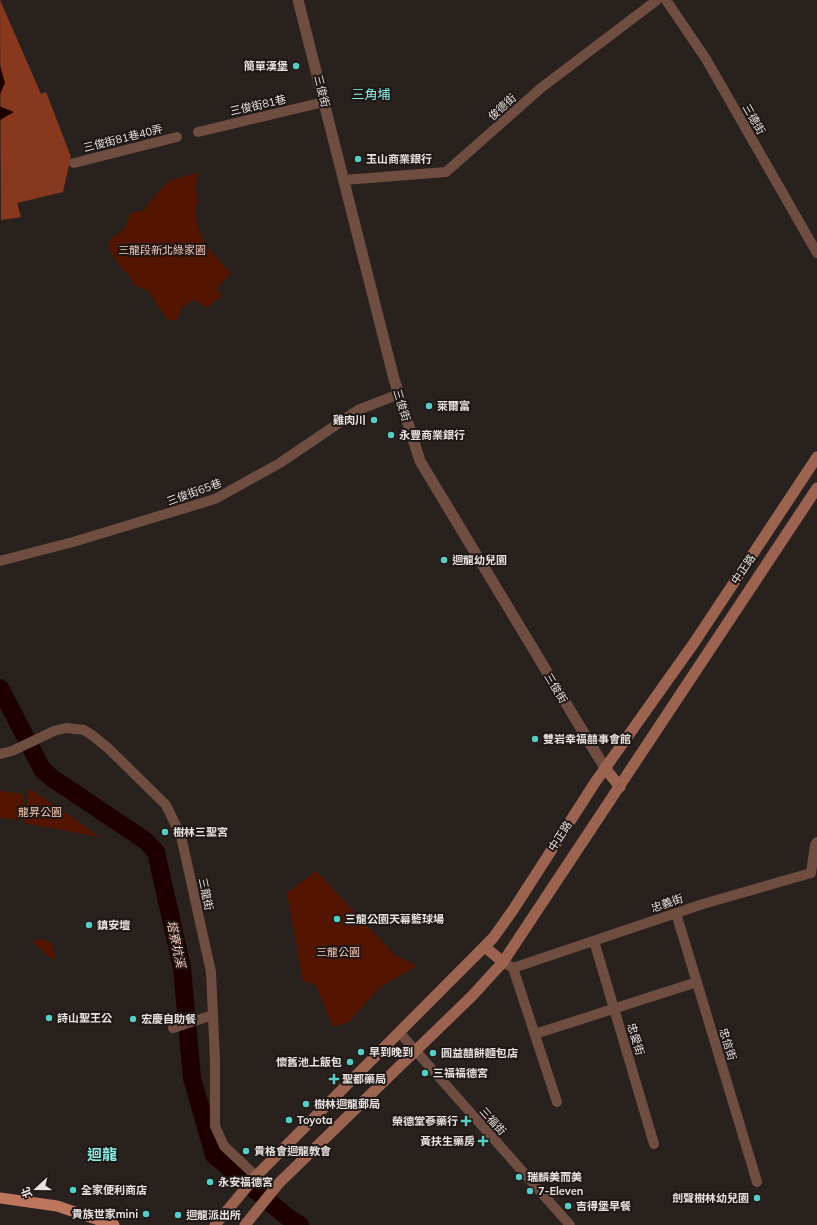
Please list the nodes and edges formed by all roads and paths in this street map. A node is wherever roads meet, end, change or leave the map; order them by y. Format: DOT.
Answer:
graph roads {
  1 [pos="298,0"];
  2 [pos="657,0"];
  3 [pos="666,0"];
  4 [pos="324,102"];
  5 [pos="198,132"];
  6 [pos="177,137"];
  7 [pos="74,163"];
  8 [pos="344,180"];
  9 [pos="817,253"];
  10 [pos="399,394"];
  11 [pos="817,457"];
  12 [pos="817,488"];
  13 [pos="0,561"];
  14 [pos="0,754"];
  15 [pos="605,768"];
  16 [pos="620,787"];
  17 [pos="817,842"];
  18 [pos="676,913"];
  19 [pos="594,941"];
  20 [pos="485,947"];
  21 [pos="508,965"];
  22 [pos="697,982"];
  23 [pos="614,1009"];
  24 [pos="213,1015"];
  25 [pos="173,1028"];
  26 [pos="399,1032"];
  27 [pos="535,1034"];
  28 [pos="415,1050"];
  29 [pos="557,1102"];
  30 [pos="654,1144"];
  31 [pos="256,1176"];
  32 [pos="757,1182"];
  33 [pos="0,1198"];
  34 [pos="114,1225"];
  35 [pos="215,1225"];
  36 [pos="245,1225"];
  37 [pos="570,1225"];
  1 -- 4 [label="street, 三俊街"];
  2 -- 8 [label="street, 俊德街"];
  3 -- 9 [label="street, 三德街"];
  4 -- 5 [label="street, 三俊街81巷"];
  4 -- 8 [label="street, 三俊街"];
  6 -- 7 [label="street, 三俊街81巷40弄"];
  8 -- 10 [label="street, 三俊街"];
  10 -- 13 [label="street, 三俊街65巷"];
  10 -- 15 [label="street, 三俊街"];
  11 -- 15 [label="main road, 中正路"];
  12 -- 16 [label="main road, 中正路"];
  14 -- 24 [label="street, 三龍街"];
  15 -- 16 [label="main road"];
  15 -- 20 [label="main road, 中正路"];
  16 -- 21 [label="main road, 中正路"];
  17 -- 18 [label="street, 忠義街"];
  18 -- 19 [label="street, 忠義街"];
  18 -- 22 [label="street, 忠信街"];
  19 -- 21 [label="street, 忠義街"];
  19 -- 23 [label="street, 忠愛街"];
  20 -- 21 [label="main road"];
  20 -- 26 [label="main road, 中正路"];
  21 -- 27 [label="street"];
  21 -- 28 [label="main road, 中正路"];
  22 -- 23 [label="street"];
  22 -- 32 [label="street, 忠信街"];
  23 -- 27 [label="street"];
  23 -- 30 [label="street, 忠愛街"];
  24 -- 25 [label="street"];
  24 -- 31 [label="street, 三龍街"];
  26 -- 28 [label="street, 三福街"];
  26 -- 31 [label="main road, 中正路"];
  27 -- 29 [label="street"];
  28 -- 36 [label="main road, 中正路"];
  28 -- 37 [label="street, 三福街"];
  31 -- 35 [label="main road, 中正路"];
  33 -- 34 [label="main road"];
}
